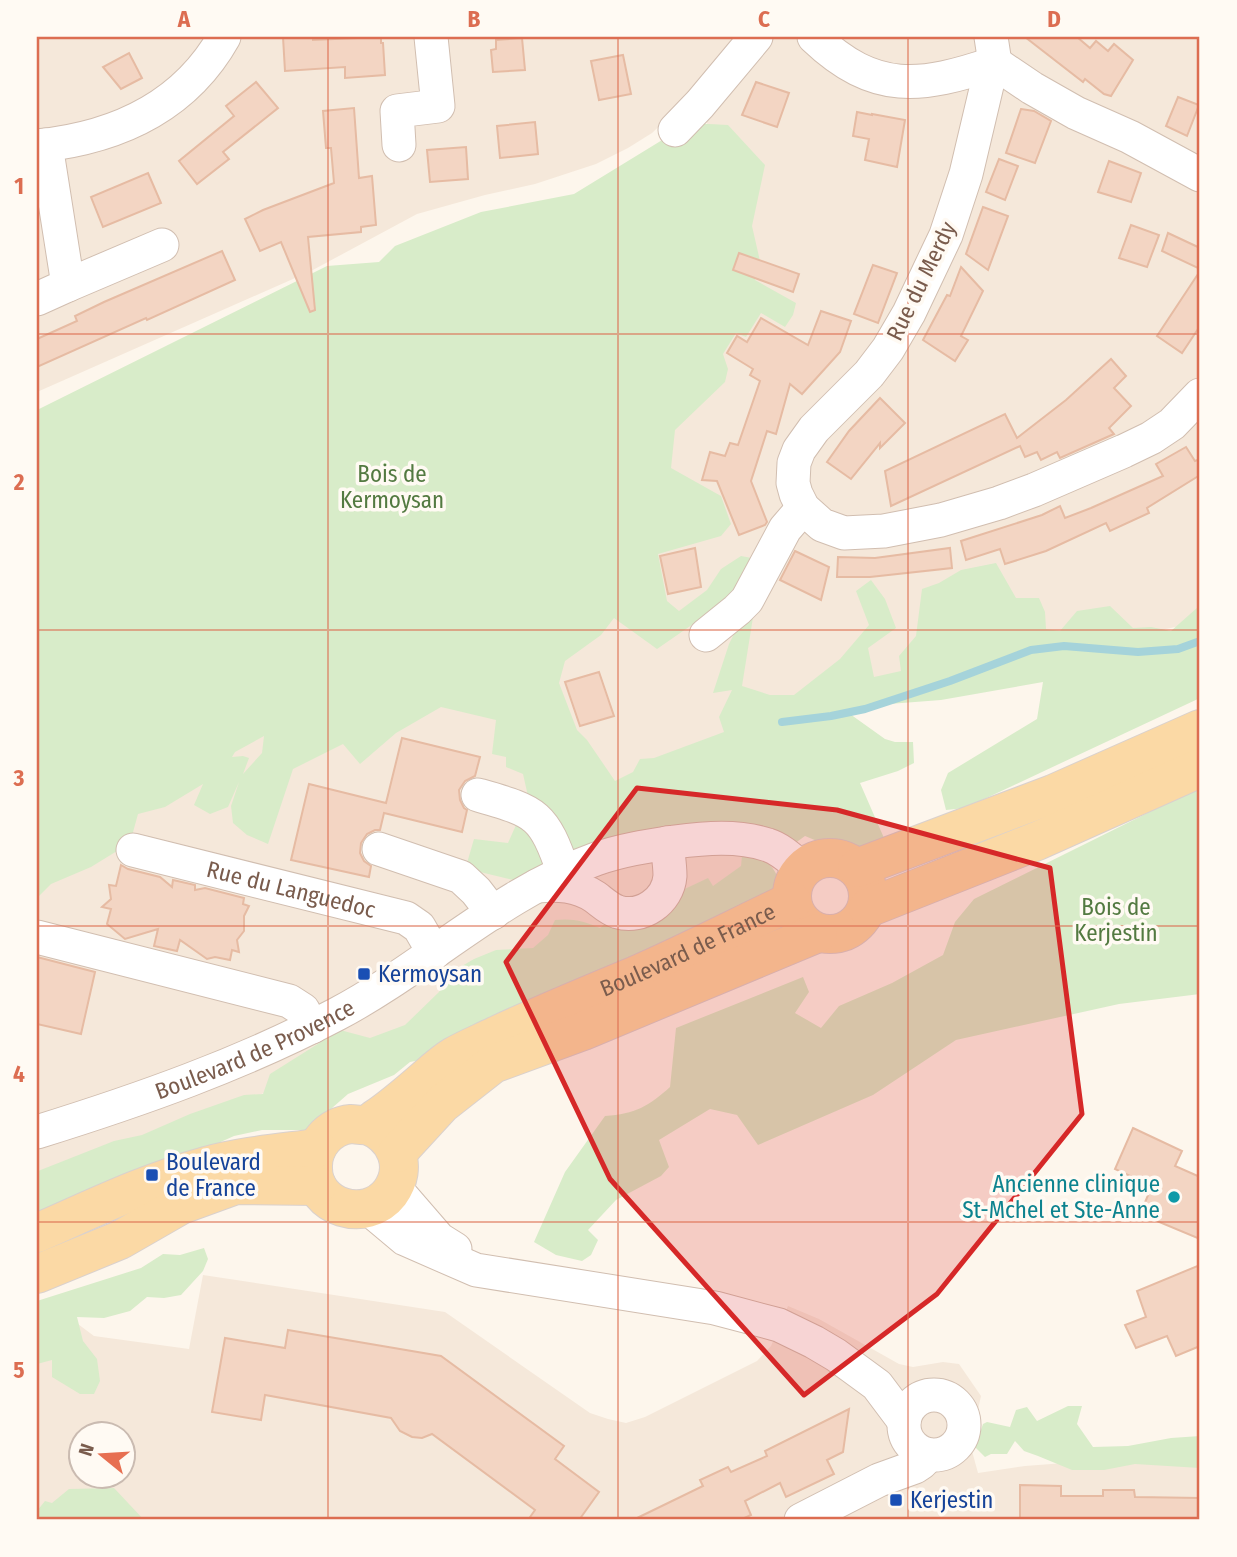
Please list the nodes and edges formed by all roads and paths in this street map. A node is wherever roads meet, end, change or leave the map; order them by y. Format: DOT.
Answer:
graph roads {
  1 [pos="224,37"];
  2 [pos="431,37"];
  3 [pos="756,37"];
  4 [pos="814,37"];
  5 [pos="993,50"];
  6 [pos="675,130"];
  7 [pos="399,145"];
  8 [pos="41,146"];
  9 [pos="1200,175"];
  10 [pos="162,244"];
  11 [pos="68,285"];
  12 [pos="37,299"];
  13 [pos="1200,395"];
  14 [pos="803,508"];
  15 [pos="706,635"];
  16 [pos="1200,729"];
  17 [pos="1200,768"];
  18 [pos="478,795"];
  19 [pos="667,843"];
  20 [pos="133,849"];
  21 [pos="379,849"];
  22 [pos="857,869"];
  23 [pos="562,874"];
  24 [pos="798,885"];
  25 [pos="596,898"];
  26 [pos="868,908"];
  27 [pos="493,912"];
  28 [pos="818,933"];
  29 [pos="37,937"];
  30 [pos="434,953"];
  31 [pos="312,1027"];
  32 [pos="367,1125"];
  33 [pos="37,1132"];
  34 [pos="317,1148"];
  35 [pos="386,1183"];
  36 [pos="317,1186"];
  37 [pos="37,1233"];
  38 [pos="37,1274"];
  39 [pos="823,1515"];
  1 -- 8 [label="street"];
  2 -- 7 [label="street"];
  3 -- 6 [label="street"];
  4 -- 5 [label="street"];
  5 -- 9 [label="street"];
  5 -- 14 [label="street, Rue du Merdy"];
  8 -- 11 [label="street"];
  10 -- 11 [label="street"];
  11 -- 12 [label="street"];
  13 -- 14 [label="street"];
  14 -- 15 [label="street"];
  16 -- 22 [label="main road"];
  17 -- 26 [label="main road, Boulevard de France"];
  18 -- 23 [label="street"];
  19 -- 23 [label="street, Boulevard de Provence"];
  19 -- 24 [label="street, Boulevard de Provence"];
  19 -- 25 [label="street"];
  20 -- 30 [label="street, Rue du Languedoc"];
  21 -- 27 [label="street"];
  22 -- 24 [label="main road, Boulevard de France"];
  22 -- 26 [label="main road"];
  23 -- 25 [label="street"];
  23 -- 25 [label="street"];
  23 -- 27 [label="street, Boulevard de Provence"];
  24 -- 28 [label="main road, Boulevard de France"];
  24 -- 32 [label="main road, Boulevard de France"];
  26 -- 28 [label="main road, Boulevard de France"];
  27 -- 30 [label="street, Boulevard de Provence"];
  28 -- 35 [label="main road, Boulevard de France"];
  29 -- 31 [label="street"];
  30 -- 31 [label="street, Boulevard de Provence"];
  31 -- 33 [label="street, Boulevard de Provence"];
  32 -- 34 [label="main road, Boulevard de France"];
  32 -- 35 [label="main road"];
  34 -- 36 [label="main road"];
  34 -- 37 [label="main road"];
  35 -- 36 [label="main road"];
  35 -- 39 [label="street"];
  36 -- 38 [label="main road"];
}
